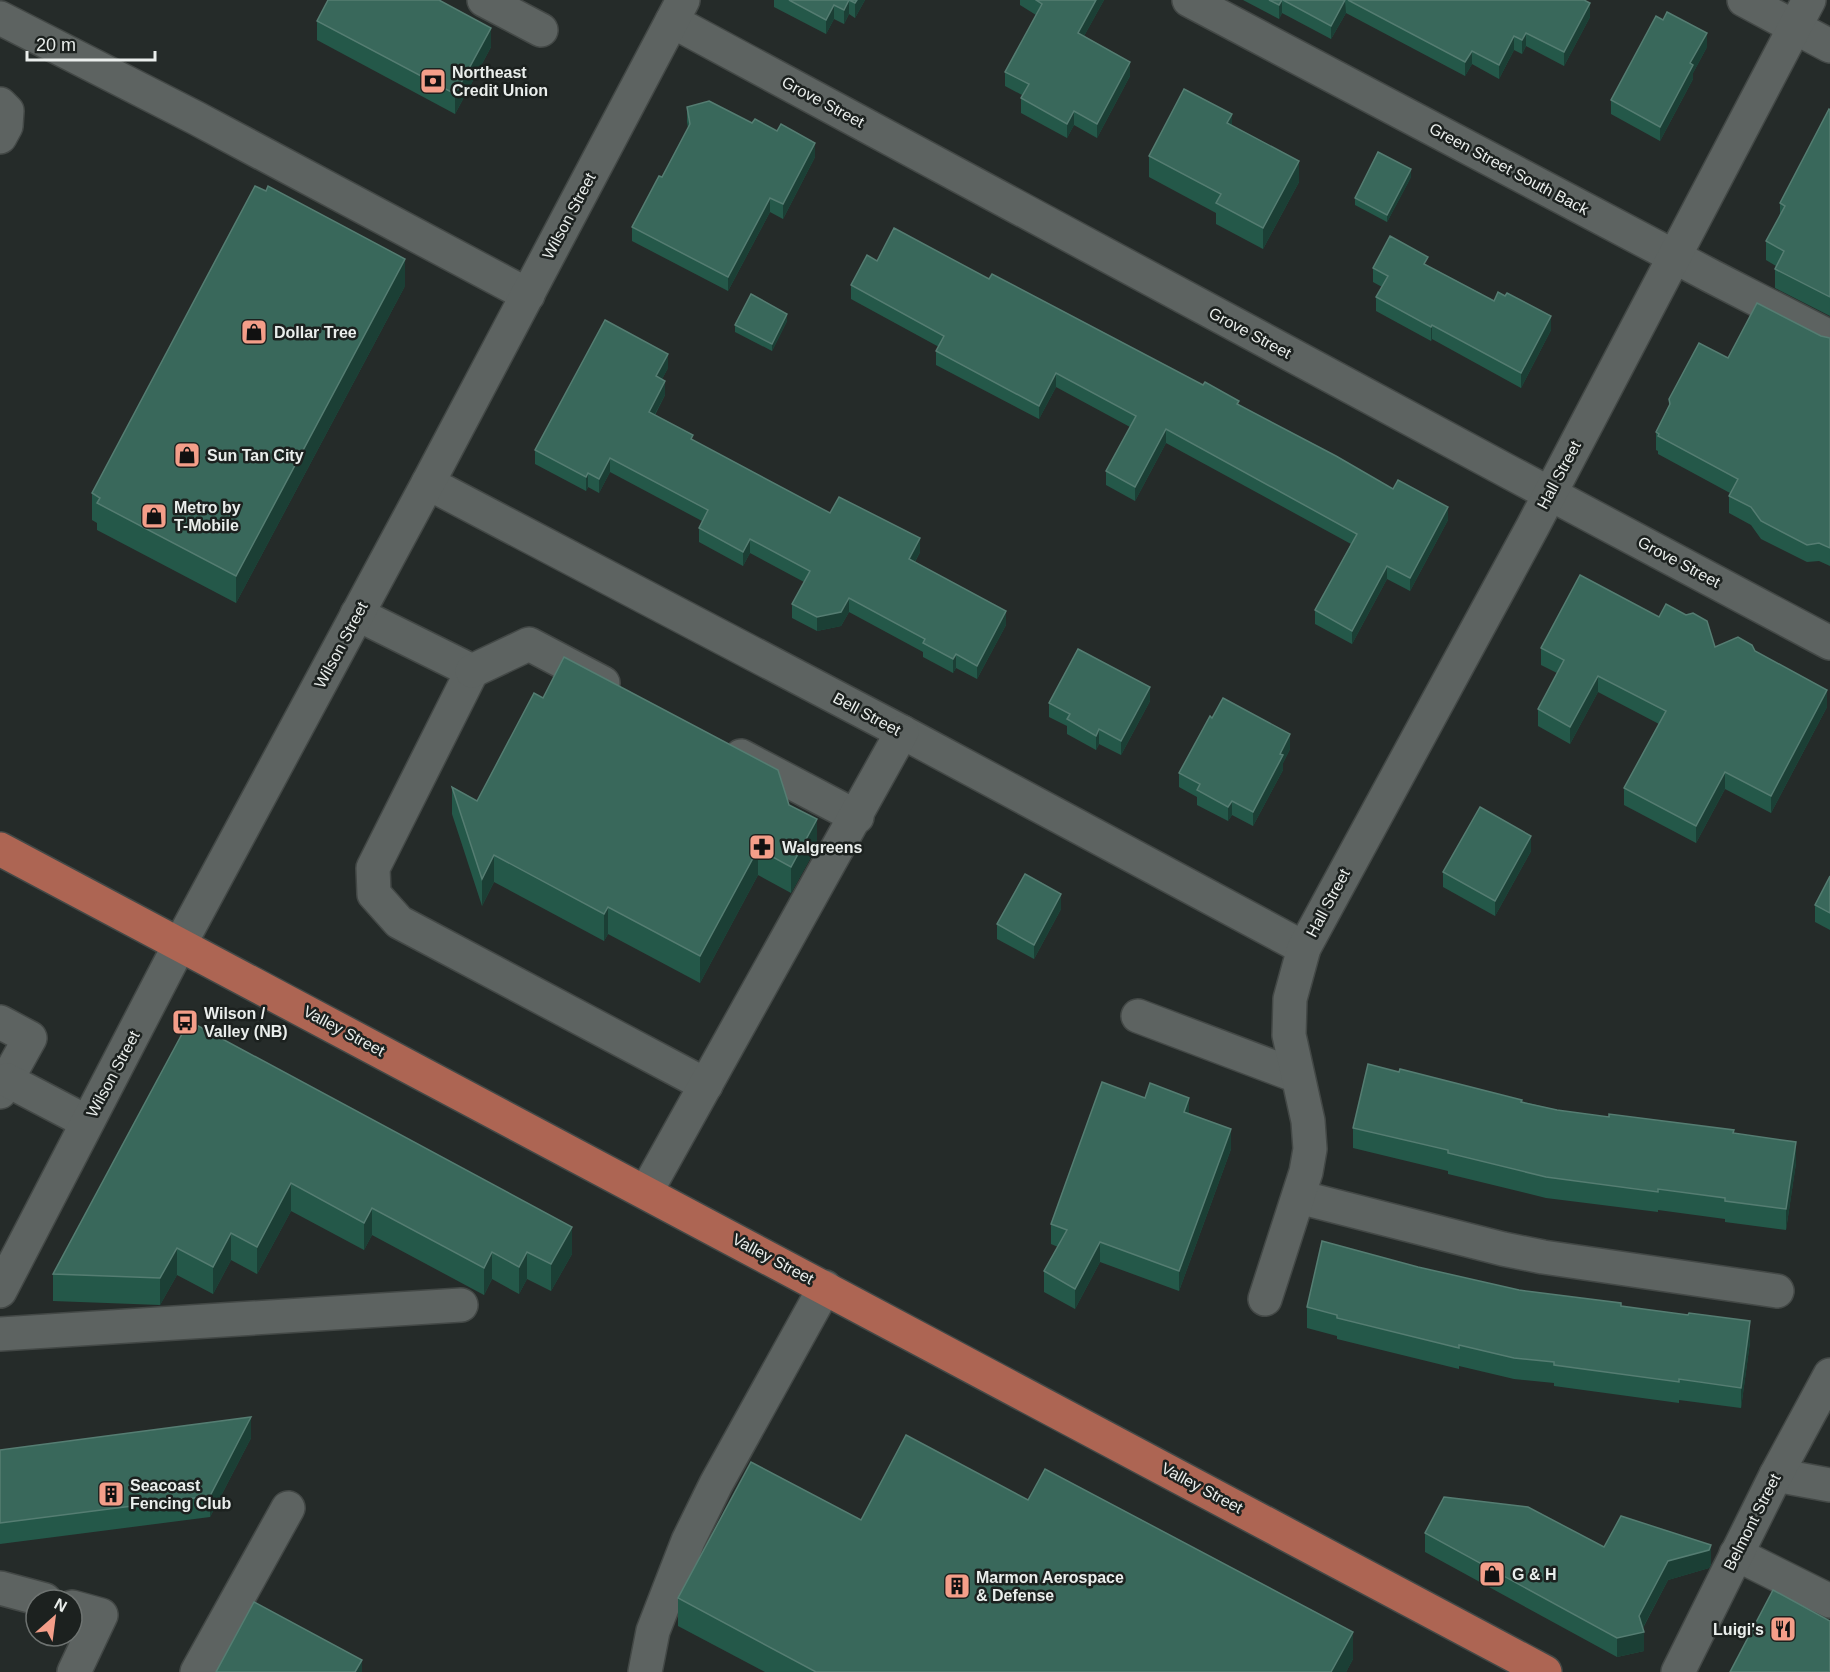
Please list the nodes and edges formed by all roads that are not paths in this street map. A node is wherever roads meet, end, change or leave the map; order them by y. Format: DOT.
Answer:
graph roads {
  1 [pos="484,0"];
  2 [pos="1189,0"];
  3 [pos="1744,0"];
  4 [pos="678,10"];
  5 [pos="1802,14"];
  6 [pos="0,18"];
  7 [pos="541,30"];
  8 [pos="1830,46"];
  9 [pos="0,104"];
  10 [pos="0,137"];
  11 [pos="1674,256"];
  12 [pos="528,295"];
  13 [pos="1830,337"];
  14 [pos="428,483"];
  15 [pos="1550,494"];
  16 [pos="357,614"];
  17 [pos="1830,643"];
  18 [pos="472,671"];
  19 [pos="624,694"];
  20 [pos="902,732"];
  21 [pos="719,744"];
  22 [pos="857,817"];
  23 [pos="0,849"];
  24 [pos="180,944"];
  25 [pos="1304,948"];
  26 [pos="1138,1016"];
  27 [pos="0,1022"];
  28 [pos="1297,1076"];
  29 [pos="706,1085"];
  30 [pos="3,1086"];
  31 [pos="87,1122"];
  32 [pos="646,1192"];
  33 [pos="1299,1197"];
  34 [pos="825,1287"];
  35 [pos="0,1291"];
  36 [pos="1777,1291"];
  37 [pos="1265,1299"];
  38 [pos="462,1305"];
  39 [pos="0,1334"];
  40 [pos="1830,1375"];
  41 [pos="1776,1475"];
  42 [pos="1830,1485"];
  43 [pos="288,1508"];
  44 [pos="1736,1554"];
  45 [pos="0,1588"];
  46 [pos="24,1594"];
  47 [pos="1830,1600"];
  48 [pos="84,1610"];
  49 [pos="74,1672"];
  50 [pos="197,1672"];
  51 [pos="645,1672"];
  52 [pos="1545,1672"];
  53 [pos="1678,1672"];
  1 -- 7 [label="street"];
  2 -- 11 [label="street, Green Street South Back"];
  3 -- 5 [label="street"];
  4 -- 12 [label="street, Wilson Street"];
  4 -- 15 [label="street, Grove Street"];
  5 -- 8 [label="street"];
  5 -- 11 [label="street, Hall Street"];
  6 -- 12 [label="street"];
  9 -- 10 [label="street"];
  11 -- 13 [label="street, Green Street South Back"];
  11 -- 15 [label="street, Hall Street"];
  12 -- 14 [label="street, Wilson Street"];
  14 -- 16 [label="street, Wilson Street"];
  14 -- 20 [label="street, Bell Street"];
  15 -- 17 [label="street, Grove Street"];
  15 -- 25 [label="street, Hall Street"];
  16 -- 18 [label="street"];
  16 -- 24 [label="street, Wilson Street"];
  18 -- 19 [label="street"];
  18 -- 29 [label="street"];
  20 -- 22 [label="street"];
  20 -- 25 [label="street, Bell Street"];
  21 -- 22 [label="street"];
  22 -- 29 [label="street"];
  23 -- 24 [label="main road, Valley Street"];
  24 -- 31 [label="street, Wilson Street"];
  24 -- 32 [label="main road, Valley Street"];
  25 -- 28 [label="street, Hall Street"];
  26 -- 28 [label="street"];
  27 -- 30 [label="street"];
  28 -- 33 [label="street, Hall Street"];
  29 -- 32 [label="street"];
  30 -- 31 [label="street"];
  31 -- 35 [label="street, Wilson Street"];
  32 -- 34 [label="main road, Valley Street"];
  33 -- 36 [label="street"];
  33 -- 37 [label="street, Hall Street"];
  34 -- 51 [label="street"];
  34 -- 52 [label="main road, Valley Street"];
  38 -- 39 [label="street"];
  40 -- 41 [label="street, Belmont Street"];
  41 -- 42 [label="street"];
  41 -- 44 [label="street, Belmont Street"];
  43 -- 50 [label="street"];
  44 -- 47 [label="street"];
  44 -- 53 [label="street, Belmont Street"];
  45 -- 46 [label="street"];
  48 -- 49 [label="street"];
}
